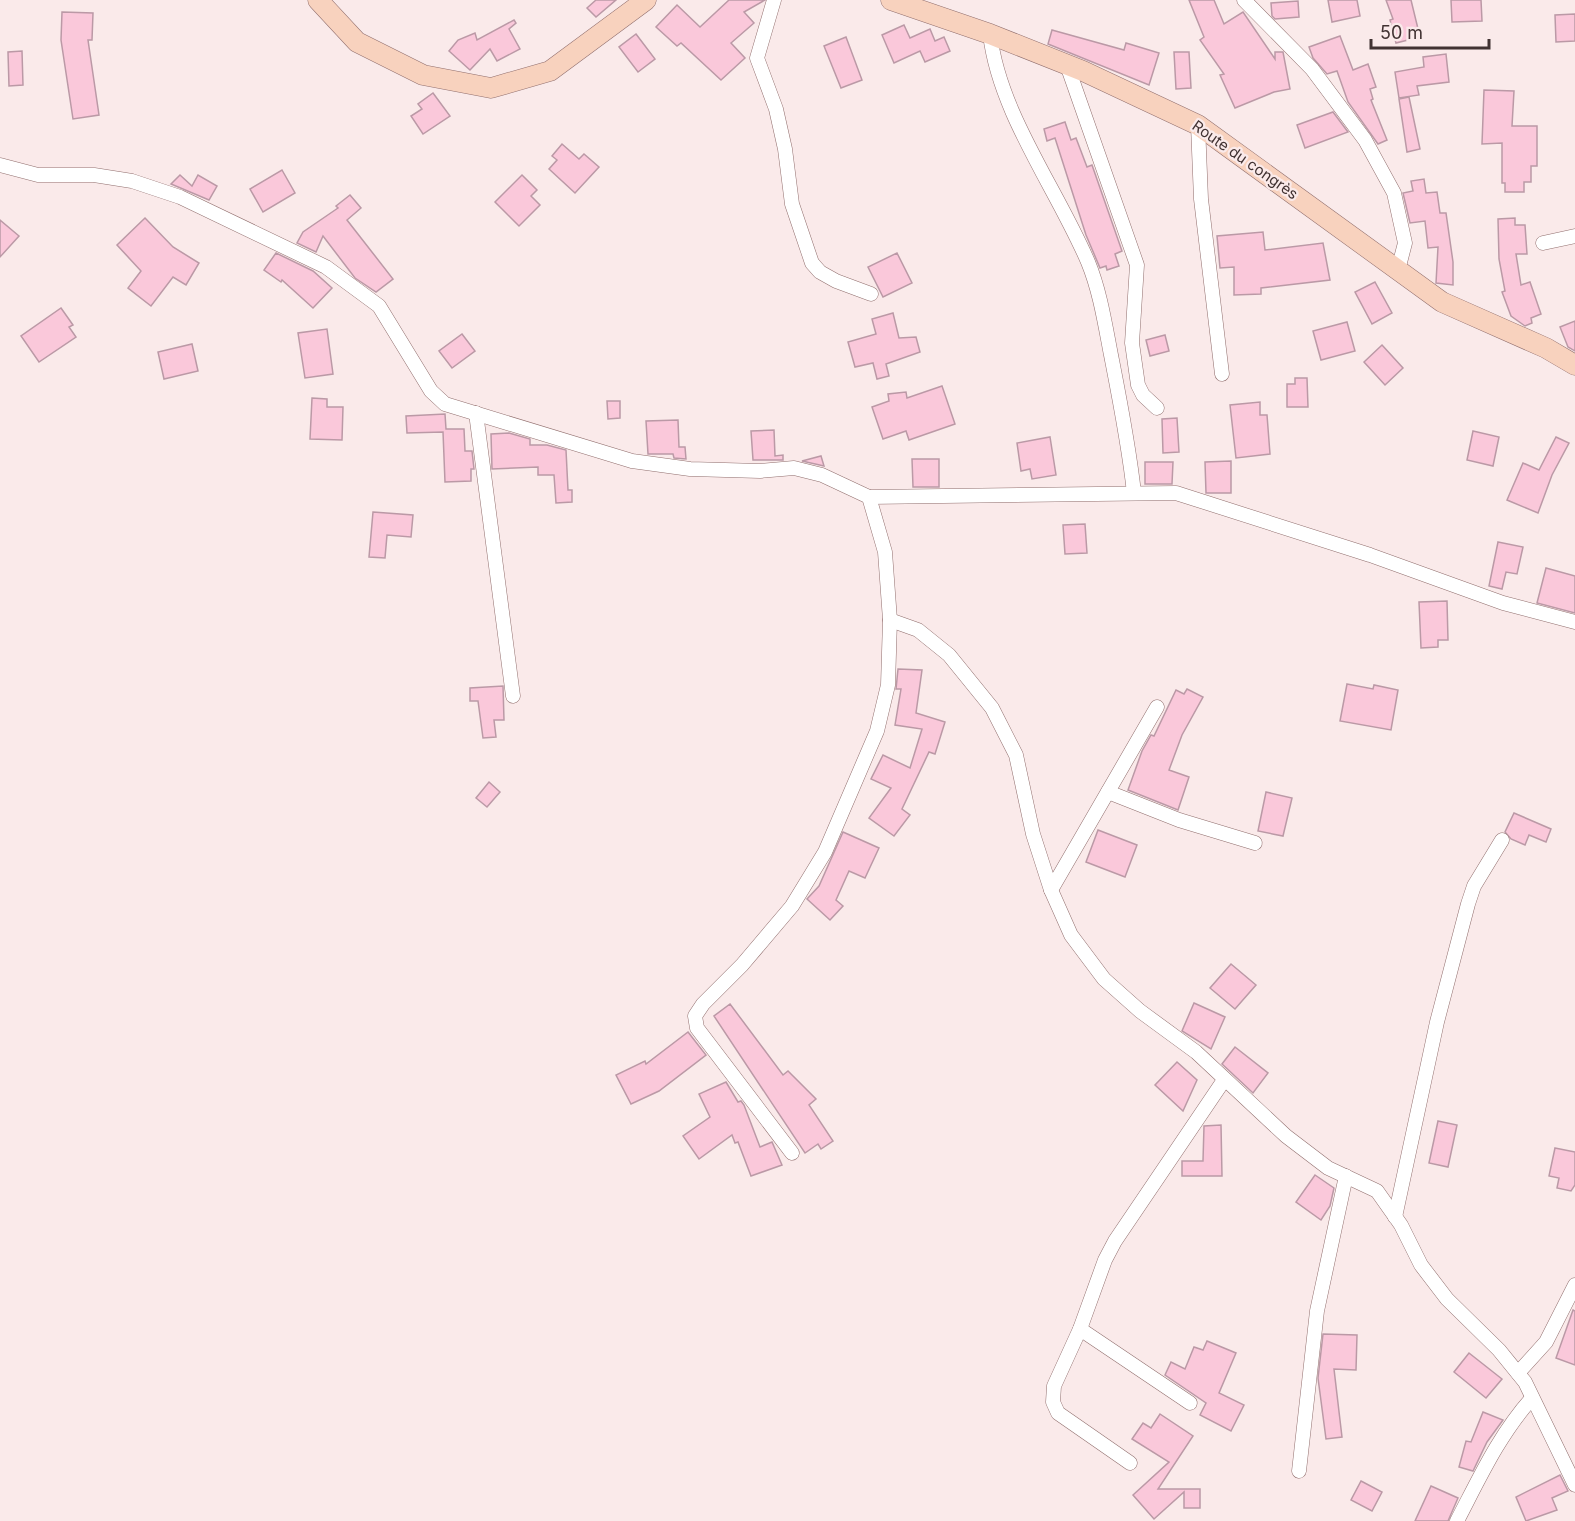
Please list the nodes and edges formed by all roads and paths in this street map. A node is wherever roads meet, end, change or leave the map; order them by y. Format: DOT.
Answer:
graph roads {
  1 [pos="318,0"];
  2 [pos="646,0"];
  3 [pos="774,0"];
  4 [pos="891,0"];
  5 [pos="1244,0"];
  6 [pos="990,34"];
  7 [pos="1066,64"];
  8 [pos="1198,125"];
  9 [pos="0,165"];
  10 [pos="1575,236"];
  11 [pos="1543,243"];
  12 [pos="1398,270"];
  13 [pos="872,294"];
  14 [pos="1575,365"];
  15 [pos="1221,374"];
  16 [pos="1157,408"];
  17 [pos="476,413"];
  18 [pos="1134,493"];
  19 [pos="869,496"];
  20 [pos="890,620"];
  21 [pos="1575,622"];
  22 [pos="513,696"];
  23 [pos="1157,707"];
  24 [pos="1107,792"];
  25 [pos="1502,840"];
  26 [pos="1255,843"];
  27 [pos="1051,890"];
  28 [pos="1224,1080"];
  29 [pos="792,1153"];
  30 [pos="1346,1176"];
  31 [pos="1395,1217"];
  32 [pos="1575,1285"];
  33 [pos="1080,1329"];
  34 [pos="1518,1373"];
  35 [pos="1532,1398"];
  36 [pos="1190,1402"];
  37 [pos="1130,1463"];
  38 [pos="1299,1471"];
  39 [pos="1575,1485"];
  40 [pos="1457,1521"];
  1 -- 2 [label="main road"];
  3 -- 13 [label="street"];
  4 -- 6 [label="main road, Route du congrès"];
  5 -- 12 [label="street"];
  6 -- 7 [label="main road, Route du congrès"];
  6 -- 18 [label="street"];
  7 -- 8 [label="main road, Route du congrès"];
  7 -- 16 [label="street"];
  8 -- 12 [label="main road, Route du congrès"];
  8 -- 15 [label="street"];
  9 -- 17 [label="street"];
  10 -- 11 [label="street"];
  12 -- 14 [label="main road, Route du congrès"];
  17 -- 19 [label="street"];
  17 -- 22 [label="street"];
  18 -- 19 [label="street"];
  18 -- 21 [label="street"];
  19 -- 20 [label="street"];
  20 -- 27 [label="street"];
  20 -- 29 [label="street"];
  23 -- 24 [label="street"];
  24 -- 26 [label="street"];
  24 -- 27 [label="street"];
  25 -- 31 [label="street"];
  27 -- 28 [label="street"];
  28 -- 30 [label="street"];
  28 -- 33 [label="street"];
  30 -- 31 [label="street"];
  30 -- 38 [label="street"];
  31 -- 34 [label="street"];
  32 -- 34 [label="street"];
  33 -- 36 [label="street"];
  33 -- 37 [label="street"];
  34 -- 35 [label="street"];
  35 -- 39 [label="street"];
  35 -- 40 [label="street"];
}
